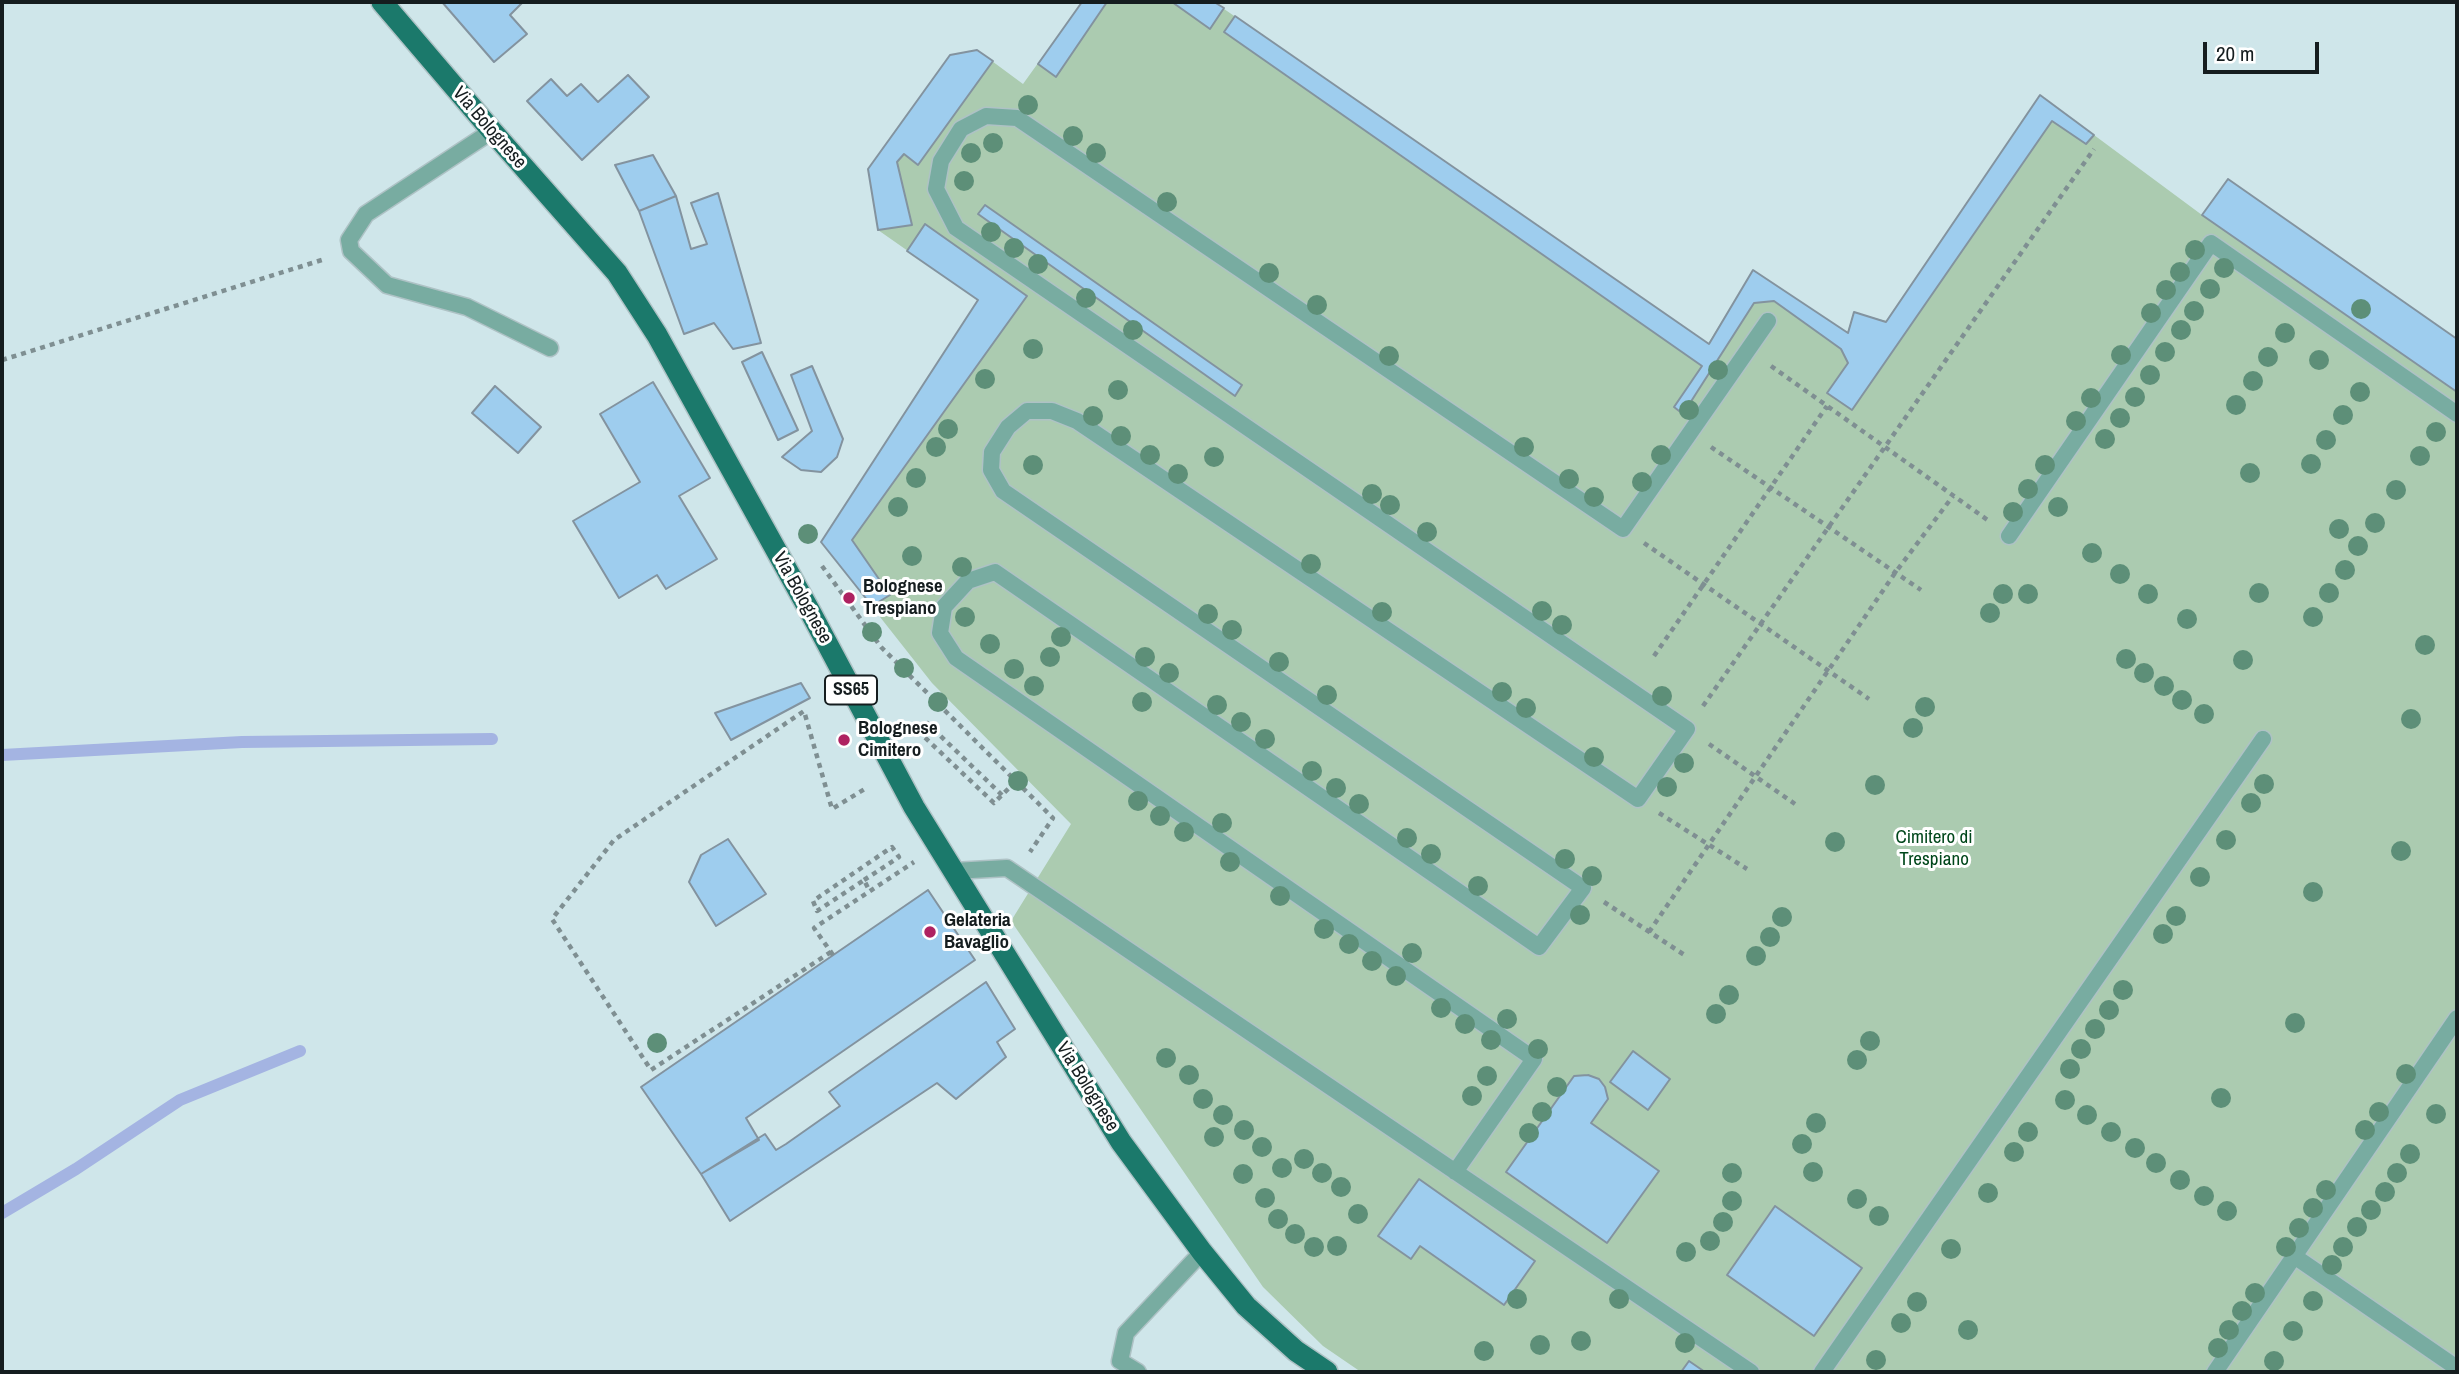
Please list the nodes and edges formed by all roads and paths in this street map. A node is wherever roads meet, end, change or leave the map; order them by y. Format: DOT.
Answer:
graph roads {
  1 [pos="382,2"];
  2 [pos="492,131"];
  3 [pos="2094,149"];
  4 [pos="351,251"];
  5 [pos="1768,321"];
  6 [pos="550,348"];
  7 [pos="1748,349"];
  8 [pos="2,360"];
  9 [pos="1827,406"];
  10 [pos="2457,414"];
  11 [pos="1690,433"];
  12 [pos="1885,447"];
  13 [pos="1770,488"];
  14 [pos="1953,496"];
  15 [pos="1829,527"];
  16 [pos="1623,529"];
  17 [pos="2009,536"];
  18 [pos="1895,573"];
  19 [pos="1704,584"];
  20 [pos="1921,590"];
  21 [pos="1761,624"];
  22 [pos="1654,656"];
  23 [pos="1828,670"];
  24 [pos="1869,699"];
  25 [pos="1688,729"];
  26 [pos="2263,739"];
  27 [pos="1756,777"];
  28 [pos="1016,781"];
  29 [pos="877,782"];
  30 [pos="1002,795"];
  31 [pos="1638,799"];
  32 [pos="1795,804"];
  33 [pos="1709,844"];
  34 [pos="920,857"];
  35 [pos="1746,869"];
  36 [pos="954,870"];
  37 [pos="864,880"];
  38 [pos="1583,888"];
  39 [pos="869,890"];
  40 [pos="1649,932"];
  41 [pos="1686,956"];
  42 [pos="2457,1018"];
  43 [pos="1455,1171"];
  44 [pos="1202,1252"];
  45 [pos="2294,1256"];
  46 [pos="2457,1368"];
  47 [pos="1138,1372"];
  48 [pos="1327,1372"];
  49 [pos="1751,1372"];
  50 [pos="1822,1372"];
  51 [pos="2214,1372"];
  1 -- 2 [label="main road, Via Bolognese / SS65"];
  2 -- 4 [label="lane"];
  2 -- 36 [label="main road, Via Bolognese / SS65"];
  3 -- 12 [label="path"];
  4 -- 6 [label="lane"];
  4 -- 8 [label="path"];
  5 -- 7 [label="lane"];
  7 -- 9 [label="path"];
  7 -- 11 [label="lane"];
  9 -- 12 [label="path"];
  9 -- 13 [label="path"];
  10 -- 17 [label="lane"];
  11 -- 13 [label="path"];
  11 -- 16 [label="lane"];
  12 -- 14 [label="path"];
  12 -- 15 [label="path"];
  13 -- 15 [label="path"];
  13 -- 19 [label="path"];
  14 -- 17 [label="path"];
  14 -- 18 [label="path"];
  15 -- 18 [label="path"];
  15 -- 21 [label="path"];
  16 -- 19 [label="path"];
  16 -- 25 [label="lane"];
  18 -- 20 [label="path"];
  18 -- 23 [label="path"];
  19 -- 21 [label="path"];
  19 -- 22 [label="path"];
  21 -- 23 [label="path"];
  21 -- 25 [label="path"];
  23 -- 24 [label="path"];
  23 -- 27 [label="path"];
  25 -- 27 [label="path"];
  25 -- 31 [label="lane"];
  26 -- 50 [label="lane"];
  27 -- 32 [label="path"];
  27 -- 33 [label="path"];
  28 -- 30 [label="path"];
  29 -- 39 [label="path"];
  30 -- 30 [label="path"];
  31 -- 33 [label="path"];
  31 -- 38 [label="lane"];
  33 -- 35 [label="path"];
  33 -- 40 [label="path"];
  34 -- 39 [label="path"];
  36 -- 43 [label="lane"];
  36 -- 44 [label="main road, Via Bolognese / SS65"];
  37 -- 37 [label="path"];
  37 -- 39 [label="path"];
  38 -- 40 [label="path"];
  38 -- 43 [label="lane"];
  40 -- 41 [label="path"];
  42 -- 45 [label="lane"];
  43 -- 49 [label="lane"];
  44 -- 47 [label="lane"];
  44 -- 48 [label="main road, Via Bolognese / SS65"];
  45 -- 46 [label="lane"];
  45 -- 51 [label="lane"];
}
